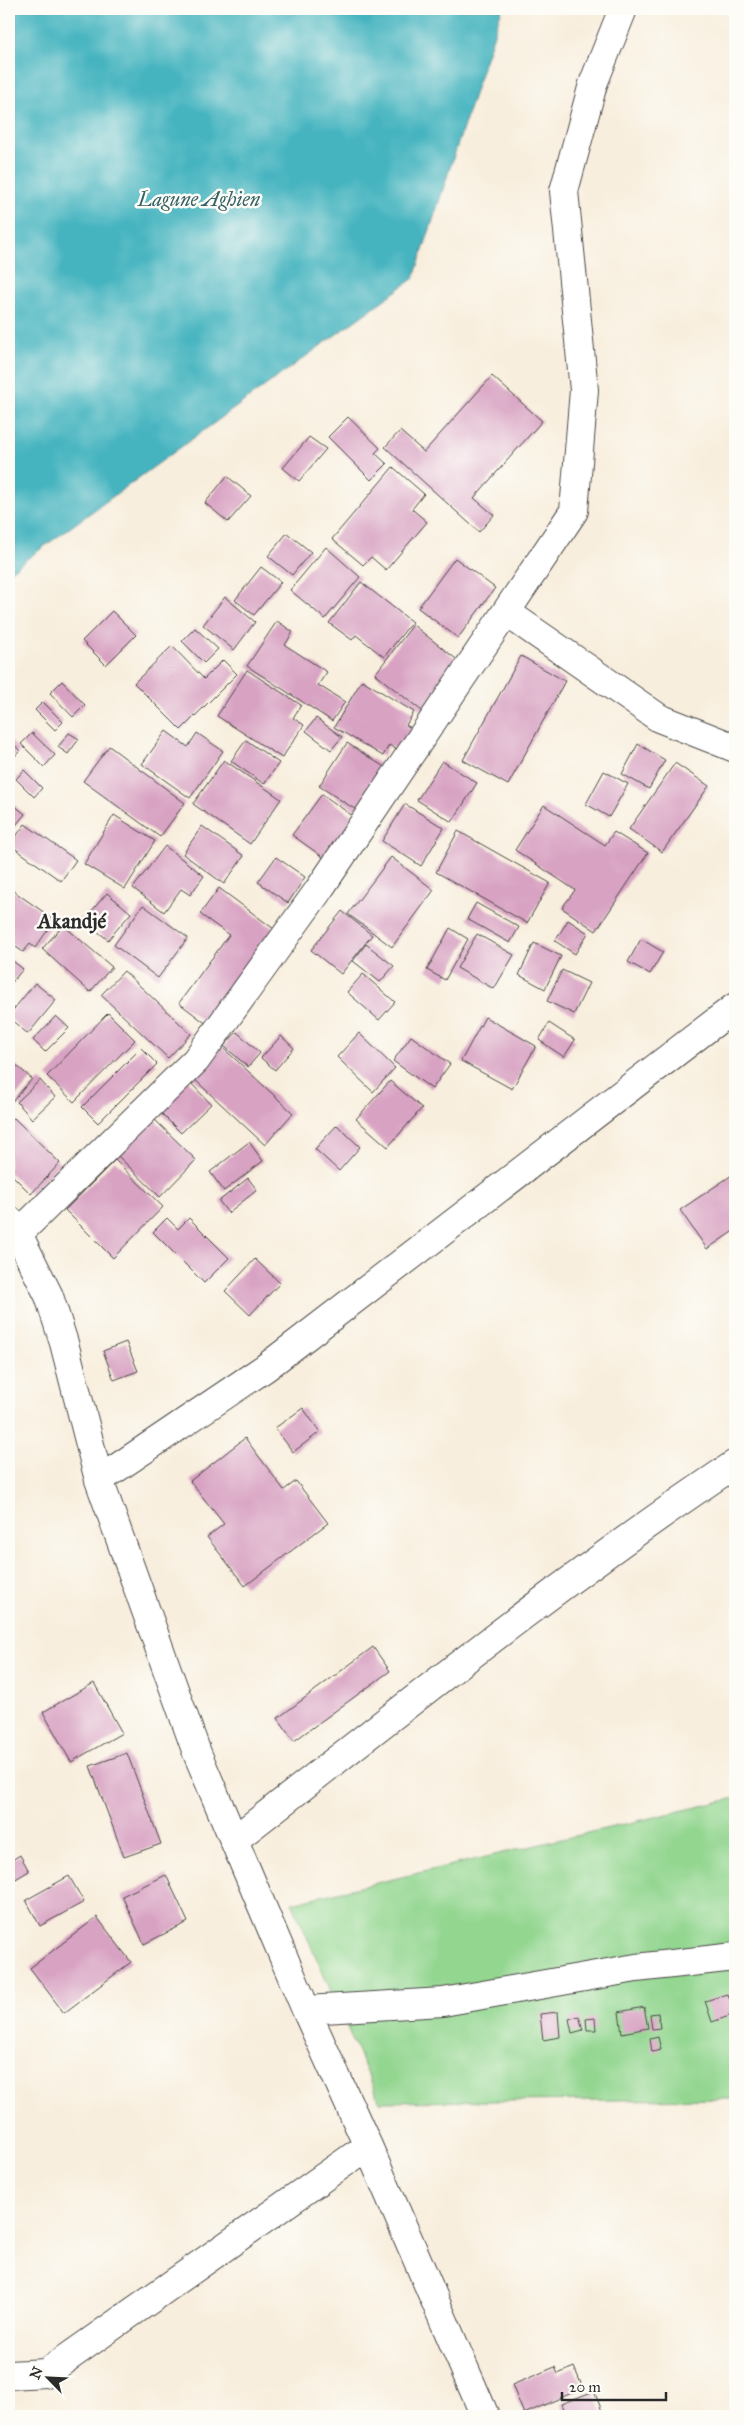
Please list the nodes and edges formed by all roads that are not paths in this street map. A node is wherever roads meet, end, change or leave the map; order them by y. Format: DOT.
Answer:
graph roads {
  1 [pos="623,9"];
  2 [pos="506,612"];
  3 [pos="735,748"];
  4 [pos="735,1007"];
  5 [pos="14,1227"];
  6 [pos="735,1464"];
  7 [pos="99,1480"];
  8 [pos="234,1840"];
  9 [pos="735,1957"];
  10 [pos="306,2010"];
  11 [pos="368,2146"];
  12 [pos="9,2374"];
  13 [pos="485,2416"];
  1 -- 2 [label="street"];
  2 -- 3 [label="street"];
  2 -- 5 [label="street"];
  4 -- 7 [label="street"];
  5 -- 7 [label="street"];
  6 -- 8 [label="street"];
  7 -- 8 [label="street"];
  8 -- 10 [label="street"];
  9 -- 10 [label="street"];
  10 -- 11 [label="street"];
  11 -- 12 [label="street"];
  11 -- 13 [label="street"];
}
